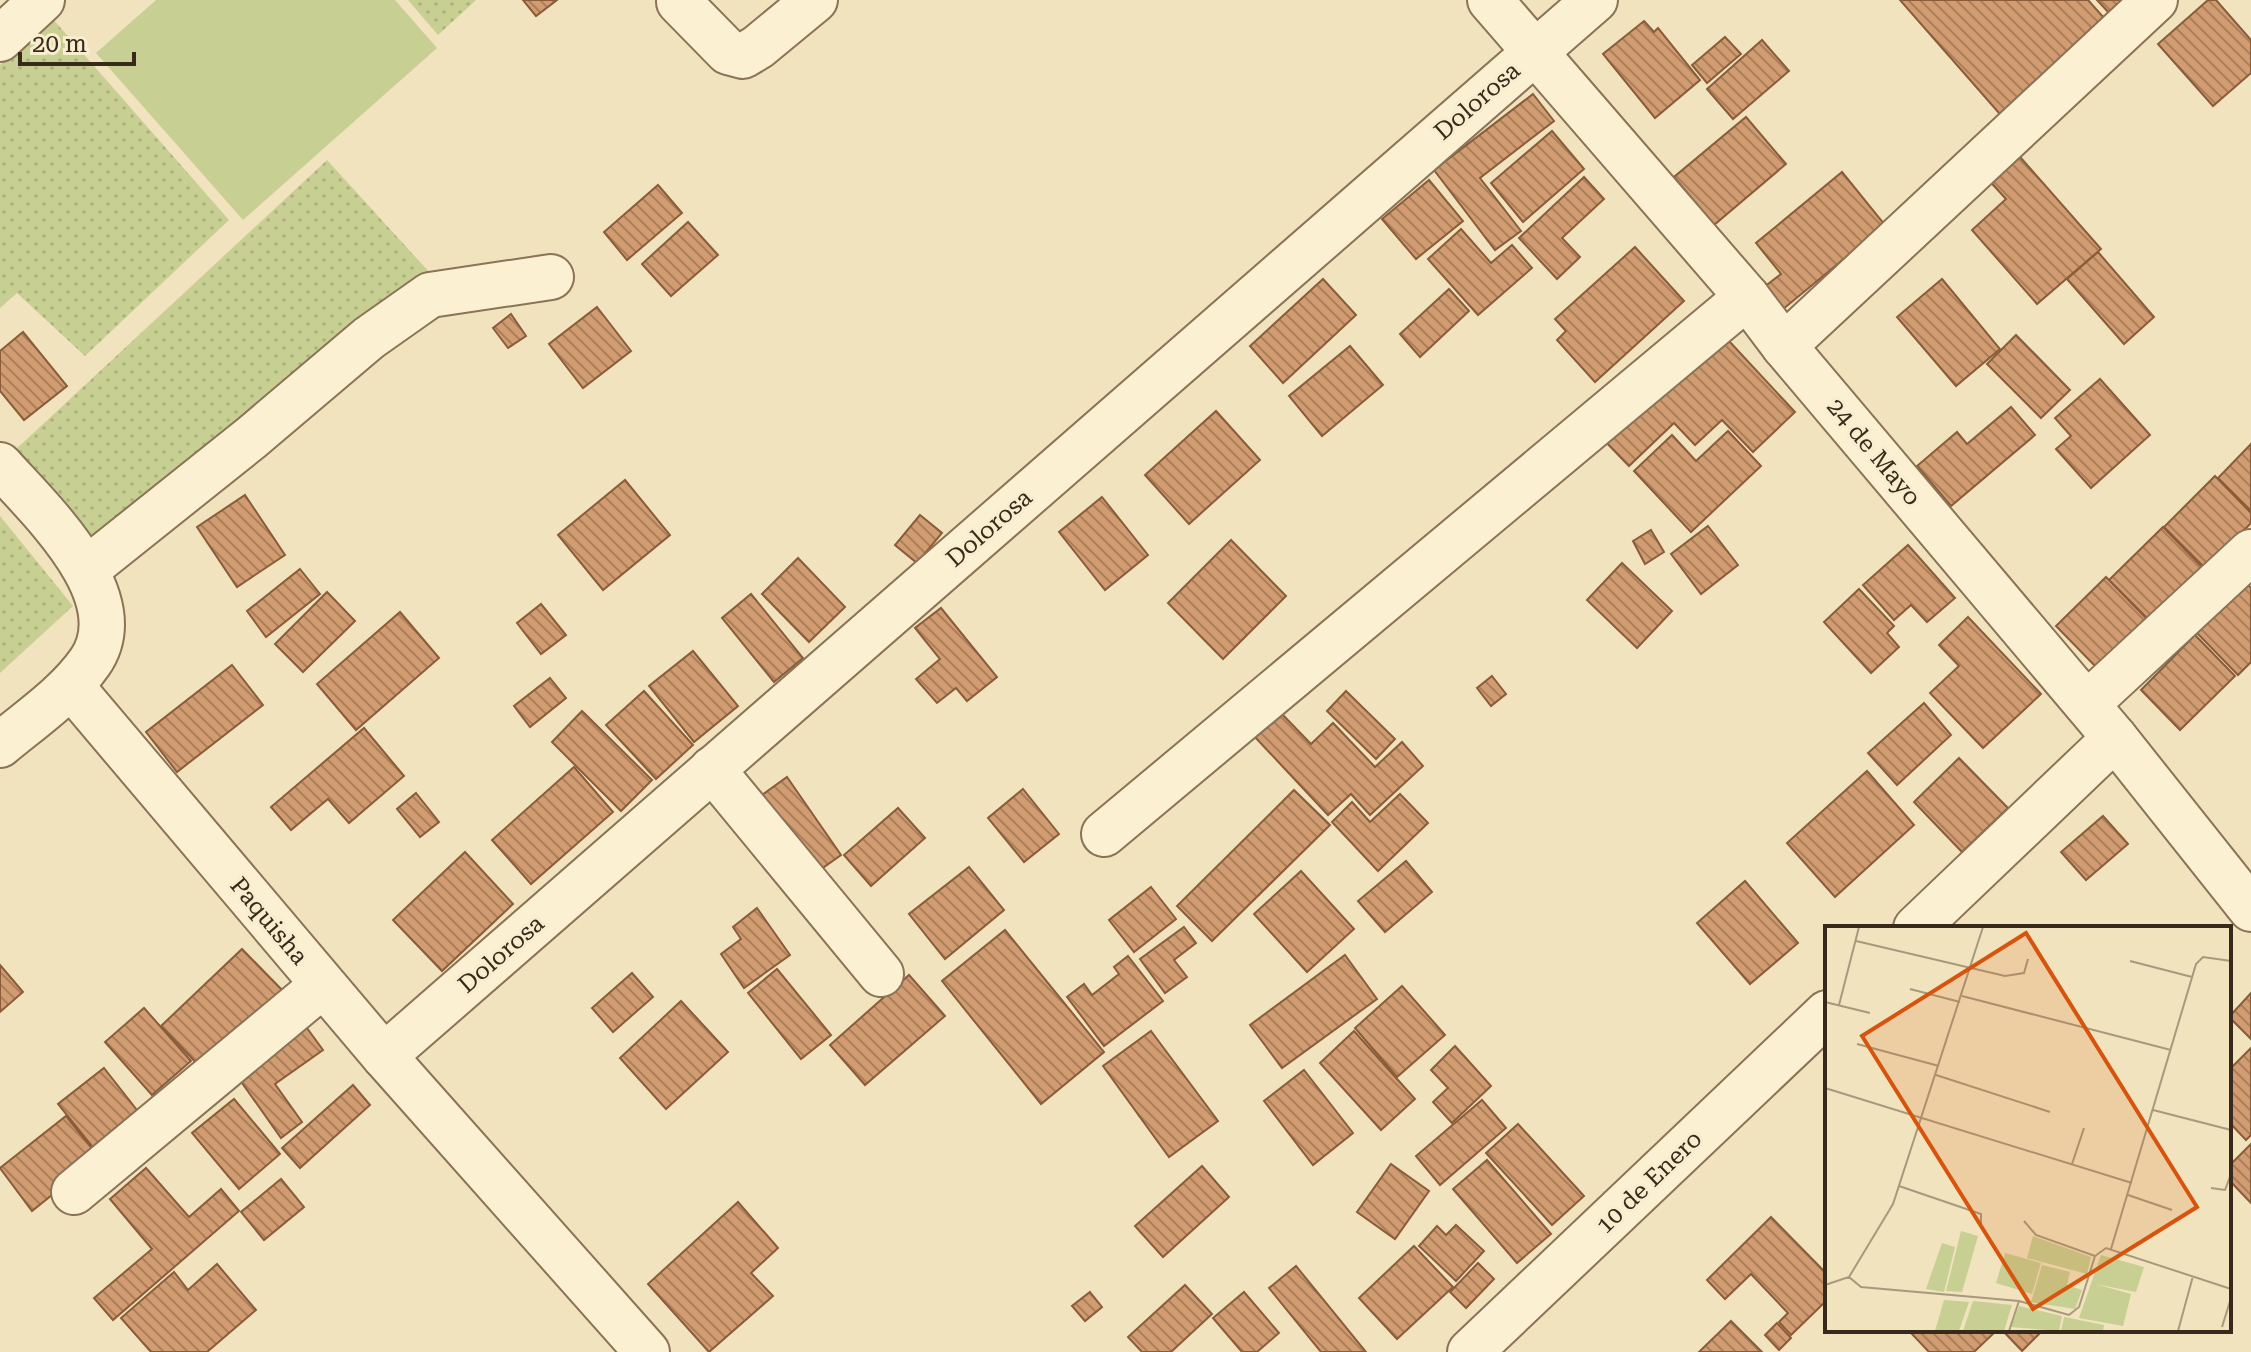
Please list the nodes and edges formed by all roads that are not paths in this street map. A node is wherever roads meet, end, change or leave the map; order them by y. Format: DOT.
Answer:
graph roads {
  1 [pos="42,0"];
  2 [pos="815,0"];
  3 [pos="1490,0"];
  4 [pos="1595,0"];
  5 [pos="2155,0"];
  6 [pos="679,2"];
  7 [pos="0,39"];
  8 [pos="1533,52"];
  9 [pos="551,277"];
  10 [pos="1747,297"];
  11 [pos="1784,346"];
  12 [pos="0,465"];
  13 [pos="2251,552"];
  14 [pos="87,569"];
  15 [pos="71,686"];
  16 [pos="2087,704"];
  17 [pos="2115,738"];
  18 [pos="0,745"];
  19 [pos="712,769"];
  20 [pos="1104,834"];
  21 [pos="2244,911"];
  22 [pos="1918,926"];
  23 [pos="881,974"];
  24 [pos="323,985"];
  25 [pos="1825,1015"];
  26 [pos="384,1056"];
  27 [pos="74,1192"];
  28 [pos="647,1352"];
  29 [pos="1470,1352"];
  1 -- 7 [label="street"];
  2 -- 6 [label="street"];
  3 -- 8 [label="street, 24 de Mayo"];
  4 -- 8 [label="street, Dolorosa"];
  5 -- 11 [label="street"];
  8 -- 10 [label="street, 24 de Mayo"];
  8 -- 19 [label="street, Dolorosa"];
  9 -- 14 [label="street"];
  10 -- 11 [label="street, 24 de Mayo"];
  10 -- 20 [label="street"];
  11 -- 16 [label="street, 24 de Mayo"];
  12 -- 14 [label="street"];
  13 -- 16 [label="street"];
  14 -- 15 [label="street"];
  15 -- 18 [label="street"];
  15 -- 24 [label="street, Paquisha"];
  16 -- 17 [label="street, 24 de Mayo"];
  17 -- 21 [label="street, 24 de Mayo"];
  17 -- 22 [label="street"];
  19 -- 23 [label="street"];
  19 -- 26 [label="street, Dolorosa"];
  24 -- 26 [label="street, Paquisha"];
  24 -- 27 [label="street"];
  25 -- 29 [label="street, 10 de Enero"];
  26 -- 28 [label="street, Paquisha"];
}
